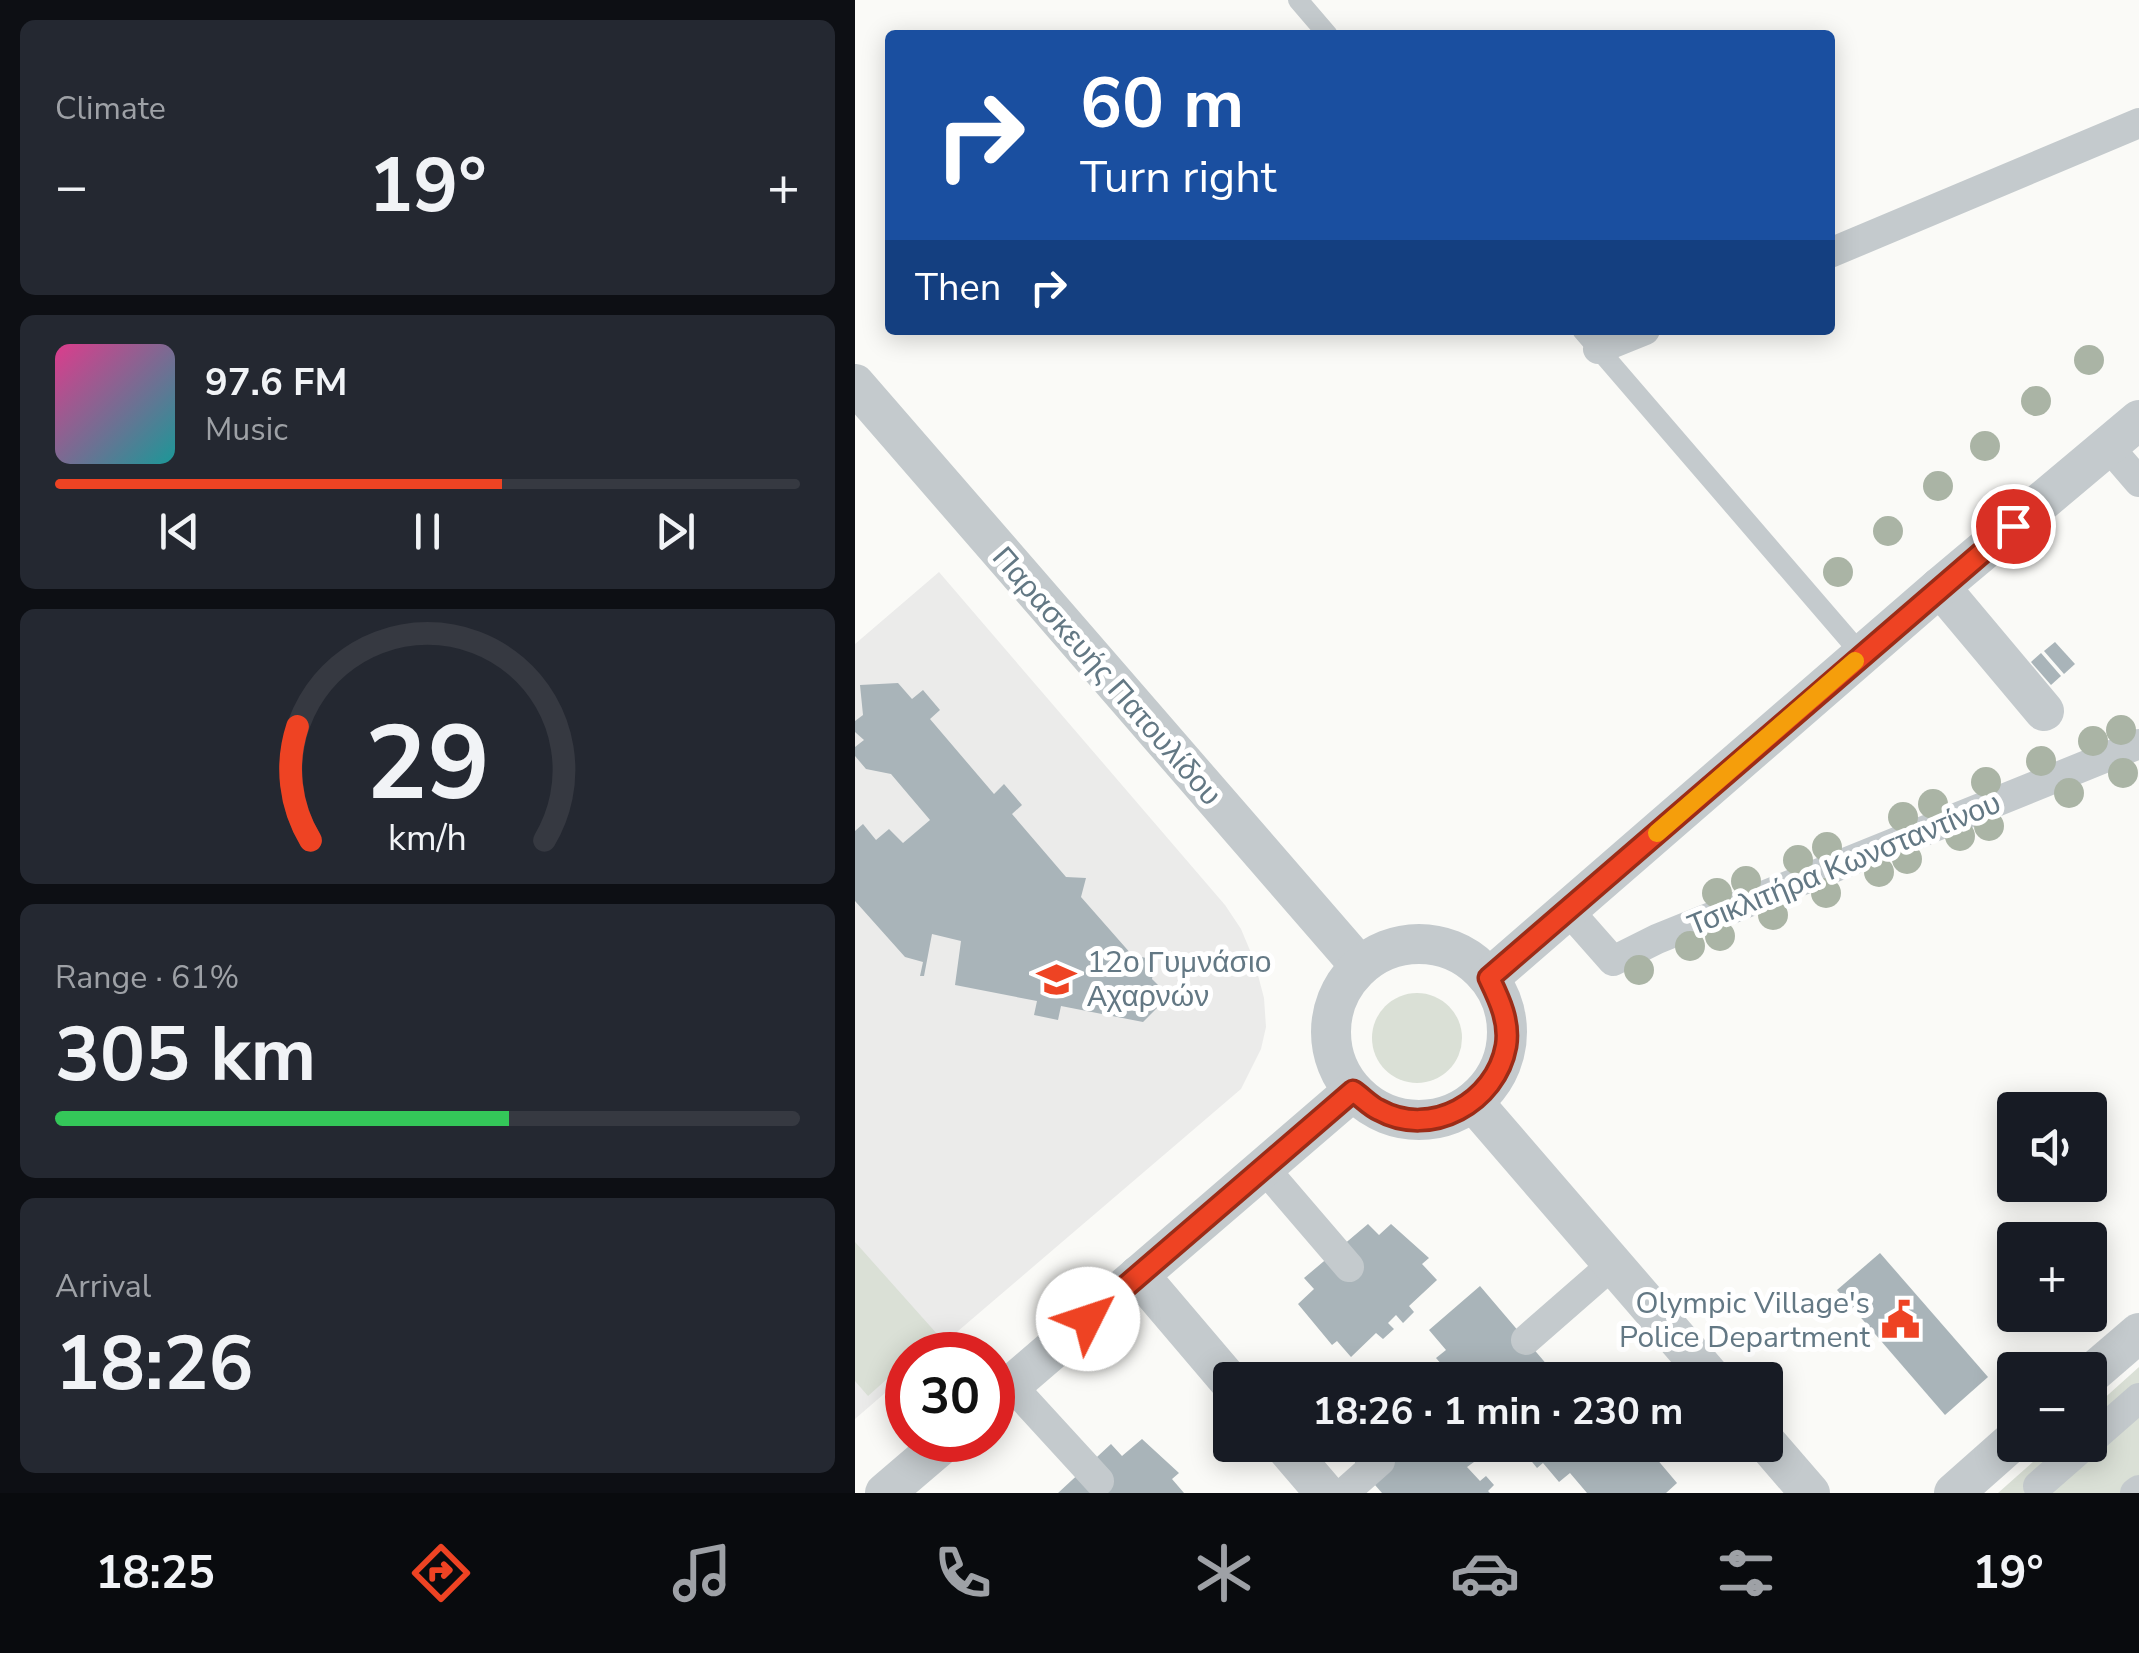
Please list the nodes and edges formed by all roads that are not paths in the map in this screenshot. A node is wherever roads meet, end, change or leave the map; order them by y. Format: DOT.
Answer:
graph roads {
  1 [pos="1298,0"];
  2 [pos="1324,30"];
  3 [pos="2139,124"];
  4 [pos="1835,250"];
  5 [pos="1618,335"];
  6 [pos="1590,340"];
  7 [pos="855,384"];
  8 [pos="2139,420"];
  9 [pos="2107,446"];
  10 [pos="2139,482"];
  11 [pos="1940,586"];
  12 [pos="1862,656"];
  13 [pos="2044,711"];
  14 [pos="2139,744"];
  15 [pos="1568,910"];
  16 [pos="1360,966"];
  17 [pos="1489,978"];
  18 [pos="1353,1091"];
  19 [pos="1473,1102"];
  20 [pos="1264,1168"];
  21 [pos="1613,1264"];
  22 [pos="1349,1267"];
  23 [pos="1139,1275"];
  24 [pos="2139,1333"];
  25 [pos="1526,1340"];
  26 [pos="2107,1360"];
  27 [pos="1213,1362"];
  28 [pos="1694,1362"];
  29 [pos="1015,1382"];
  30 [pos="2139,1398"];
  31 [pos="1015,1405"];
  32 [pos="2107,1426"];
  33 [pos="1997,1455"];
  34 [pos="921,1462"];
  35 [pos="1299,1462"];
  36 [pos="1379,1462"];
  37 [pos="1783,1462"];
  38 [pos="2022,1462"];
  39 [pos="2068,1462"];
  40 [pos="1099,1481"];
  41 [pos="2041,1490"];
  42 [pos="885,1493"];
  43 [pos="1325,1493"];
  44 [pos="1344,1493"];
  45 [pos="1810,1493"];
  46 [pos="1953,1493"];
  1 -- 2 [label="lane"];
  3 -- 4 [label="street"];
  5 -- 6 [label="street"];
  6 -- 12 [label="lane"];
  7 -- 16 [label="street, Παρασκευής Πατουλίδου"];
  8 -- 9 [label="street"];
  9 -- 10 [label="street"];
  9 -- 11 [label="street"];
  11 -- 12 [label="street"];
  11 -- 13 [label="street"];
  12 -- 15 [label="street"];
  14 -- 15 [label="street, Τσικλιτήρα Κωνσταντίνου"];
  15 -- 17 [label="street"];
  16 -- 17 [label="street"];
  16 -- 18 [label="street"];
  17 -- 19 [label="street"];
  18 -- 19 [label="street"];
  18 -- 20 [label="street"];
  19 -- 21 [label="street"];
  20 -- 22 [label="street"];
  20 -- 23 [label="street"];
  21 -- 25 [label="street"];
  21 -- 28 [label="street"];
  23 -- 27 [label="street"];
  23 -- 29 [label="street"];
  24 -- 26 [label="street"];
  30 -- 32 [label="street"];
  31 -- 40 [label="street"];
  33 -- 46 [label="street"];
  34 -- 42 [label="street"];
  35 -- 43 [label="street"];
  36 -- 44 [label="street"];
  37 -- 45 [label="street"];
  38 -- 41 [label="street"];
  39 -- 41 [label="street"];
}
